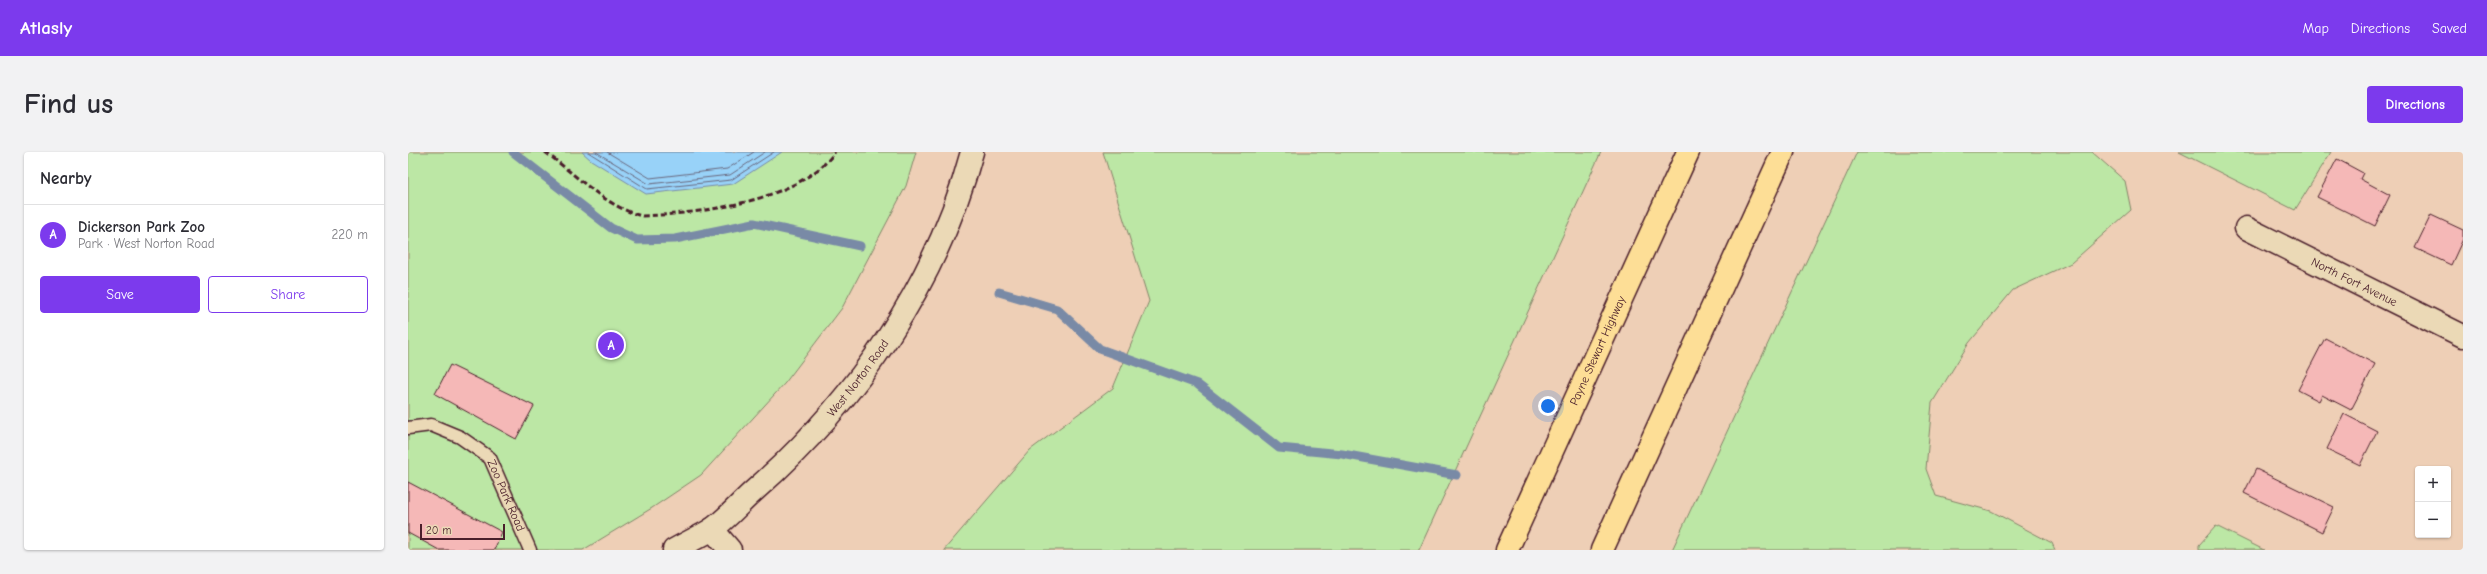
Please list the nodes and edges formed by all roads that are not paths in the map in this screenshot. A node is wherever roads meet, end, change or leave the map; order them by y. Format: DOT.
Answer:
graph roads {
  1 [pos="972,152"];
  2 [pos="1688,152"];
  3 [pos="1783,152"];
  4 [pos="2246,228"];
  5 [pos="2463,336"];
  6 [pos="408,428"];
  7 [pos="1529,503"];
  8 [pos="1624,505"];
  9 [pos="712,529"];
  10 [pos="530,550"];
  11 [pos="674,550"];
  12 [pos="730,550"];
  13 [pos="1499,550"];
  14 [pos="1507,550"];
  15 [pos="1602,550"];
  16 [pos="1610,550"];
  1 -- 9 [label="main road, West Norton Road"];
  2 -- 7 [label="highway, Payne Stewart Highway"];
  3 -- 8 [label="highway"];
  4 -- 5 [label="main road, North Fort Avenue"];
  6 -- 10 [label="lane, Zoo Park Road"];
  7 -- 13 [label="highway"];
  7 -- 14 [label="highway, Payne Stewart Highway"];
  8 -- 15 [label="highway"];
  8 -- 16 [label="highway"];
  9 -- 11 [label="main road, West Norton Road"];
  9 -- 12 [label="main road"];
}
